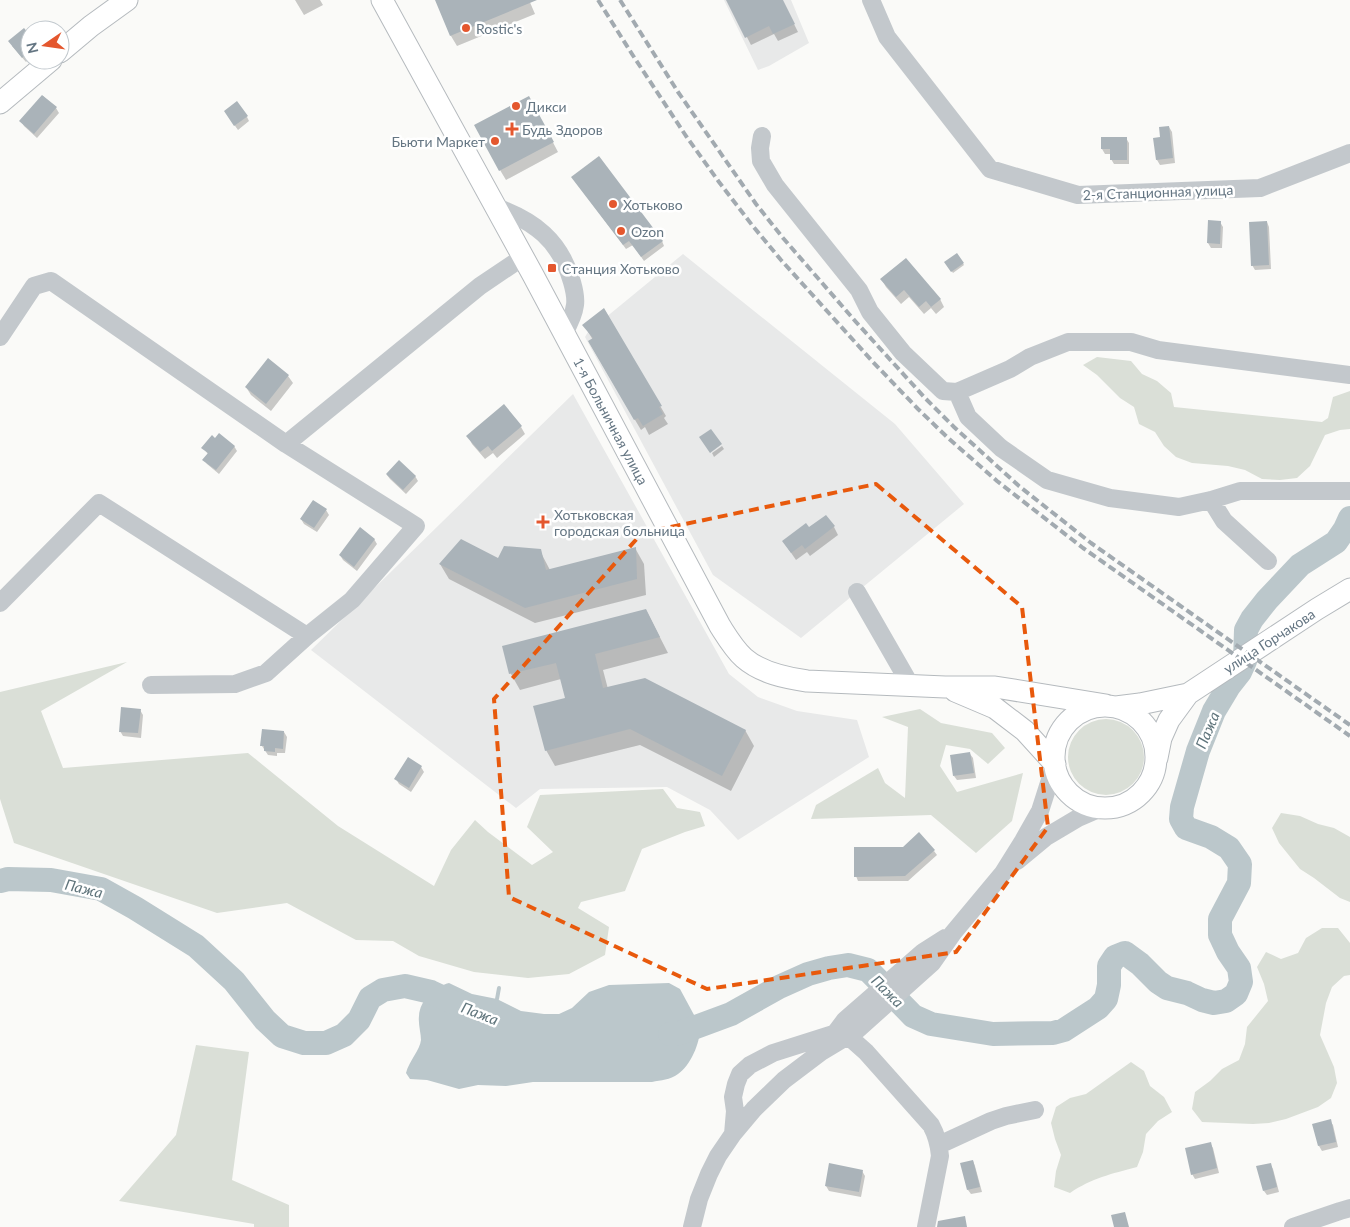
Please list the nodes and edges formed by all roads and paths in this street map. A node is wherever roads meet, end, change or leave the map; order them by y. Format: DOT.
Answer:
graph roads {
  1 [pos="127,0"];
  2 [pos="382,0"];
  3 [pos="871,0"];
  4 [pos="70,44"];
  5 [pos="39,70"];
  6 [pos="0,103"];
  7 [pos="762,136"];
  8 [pos="1350,153"];
  9 [pos="496,207"];
  10 [pos="523,257"];
  11 [pos="564,333"];
  12 [pos="0,337"];
  13 [pos="1350,375"];
  14 [pos="957,392"];
  15 [pos="286,444"];
  16 [pos="1350,491"];
  17 [pos="1211,500"];
  18 [pos="1268,561"];
  19 [pos="1350,589"];
  20 [pos="857,592"];
  21 [pos="0,603"];
  22 [pos="307,636"];
  23 [pos="151,685"];
  24 [pos="911,686"];
  25 [pos="945,687"];
  26 [pos="1188,694"];
  27 [pos="1111,706"];
  28 [pos="1156,760"];
  29 [pos="1055,764"];
  30 [pos="1101,808"];
  31 [pos="1003,873"];
  32 [pos="846,1030"];
  33 [pos="1035,1110"];
  34 [pos="733,1134"];
  35 [pos="940,1145"];
  36 [pos="1350,1208"];
  37 [pos="692,1227"];
  38 [pos="926,1227"];
  39 [pos="1292,1227"];
  1 -- 4 [label="main road"];
  2 -- 9 [label="main road, 1-я Больничная улица"];
  3 -- 8 [label="street, 2-я Станционная улица"];
  5 -- 6 [label="main road"];
  7 -- 14 [label="street"];
  9 -- 10 [label="main road, 1-я Больничная улица"];
  9 -- 11 [label="street"];
  10 -- 11 [label="main road, 1-я Больничная улица"];
  10 -- 15 [label="street"];
  11 -- 24 [label="main road, 1-я Больничная улица"];
  12 -- 15 [label="street"];
  13 -- 14 [label="street"];
  14 -- 17 [label="street"];
  15 -- 22 [label="street"];
  16 -- 17 [label="street"];
  17 -- 18 [label="street"];
  19 -- 26 [label="main road, улица Горчакова"];
  20 -- 24 [label="street"];
  21 -- 22 [label="street"];
  22 -- 23 [label="street"];
  24 -- 25 [label="main road, 1-я Больничная улица"];
  25 -- 27 [label="main road, 1-я Больничная улица"];
  25 -- 29 [label="main road"];
  26 -- 27 [label="main road"];
  26 -- 28 [label="main road"];
  27 -- 28 [label="main road"];
  27 -- 29 [label="main road"];
  28 -- 30 [label="main road"];
  29 -- 30 [label="main road"];
  29 -- 31 [label="street"];
  30 -- 31 [label="street"];
  31 -- 32 [label="street"];
  32 -- 34 [label="street"];
  32 -- 34 [label="street"];
  32 -- 35 [label="street"];
  33 -- 35 [label="street"];
  34 -- 37 [label="street"];
  35 -- 38 [label="street"];
  36 -- 39 [label="street"];
}
